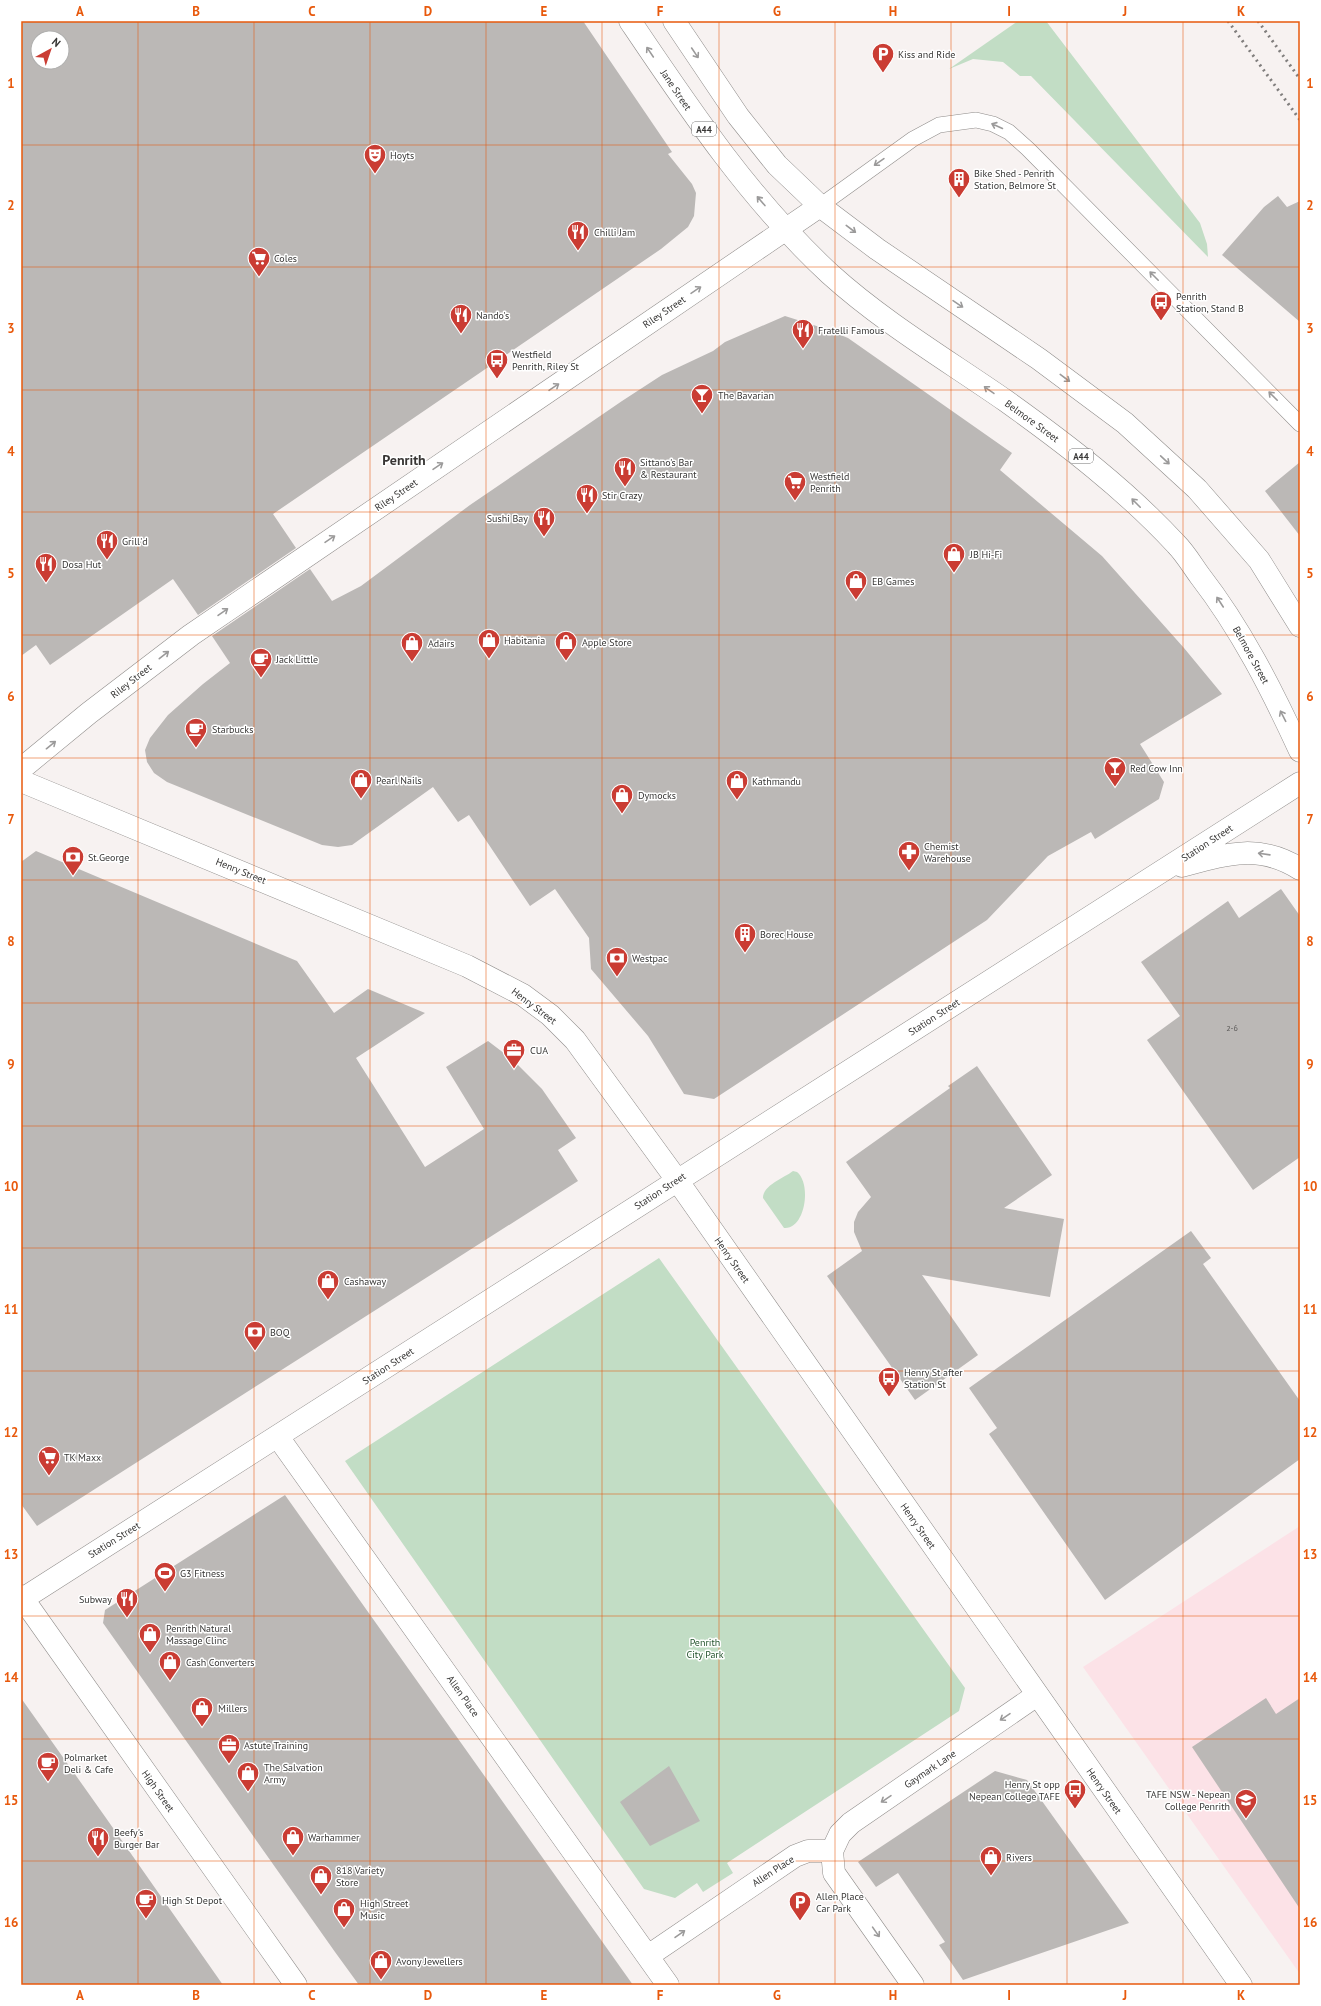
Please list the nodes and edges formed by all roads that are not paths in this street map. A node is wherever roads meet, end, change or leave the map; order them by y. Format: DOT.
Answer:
graph roads {
  1 [pos="630,21"];
  2 [pos="674,21"];
  3 [pos="820,206"];
  4 [pos="786,231"];
  5 [pos="1300,424"];
  6 [pos="1300,626"];
  7 [pos="1300,751"];
  8 [pos="21,769"];
  9 [pos="21,781"];
  10 [pos="1300,783"];
  11 [pos="1300,869"];
  12 [pos="1154,876"];
  13 [pos="677,1180"];
  14 [pos="278,1437"];
  15 [pos="22,1598"];
  16 [pos="1037,1695"];
  17 [pos="832,1851"];
  18 [pos="648,1956"];
  19 [pos="296,1985"];
  20 [pos="668,1985"];
  21 [pos="913,1985"];
  22 [pos="1241,1985"];
  4 -- 1 [label="main road, Jane Street / A44, one-way"];
  2 -- 3 [label="main road, one-way"];
  3 -- 4 [label="main road, Riley Street"];
  5 -- 3 [label="lane, one-way"];
  3 -- 6 [label="main road, one-way"];
  7 -- 4 [label="main road, Belmore Street / A44, one-way"];
  8 -- 4 [label="main road, Riley Street, one-way"];
  9 -- 13 [label="main road, Henry Street"];
  10 -- 12 [label="main road, Station Street"];
  11 -- 12 [label="main road, one-way"];
  12 -- 13 [label="main road, Station Street"];
  13 -- 14 [label="main road, Station Street"];
  13 -- 16 [label="main road, Henry Street"];
  14 -- 15 [label="main road, Station Street"];
  14 -- 18 [label="main road, Allen Place"];
  15 -- 19 [label="main road, High Street"];
  16 -- 17 [label="main road, Gaymark Lane, one-way"];
  16 -- 22 [label="main road, Henry Street"];
  18 -- 17 [label="main road, Allen Place, one-way"];
  17 -- 21 [label="main road, one-way"];
  18 -- 20 [label="main road, Allen Place"];
}
